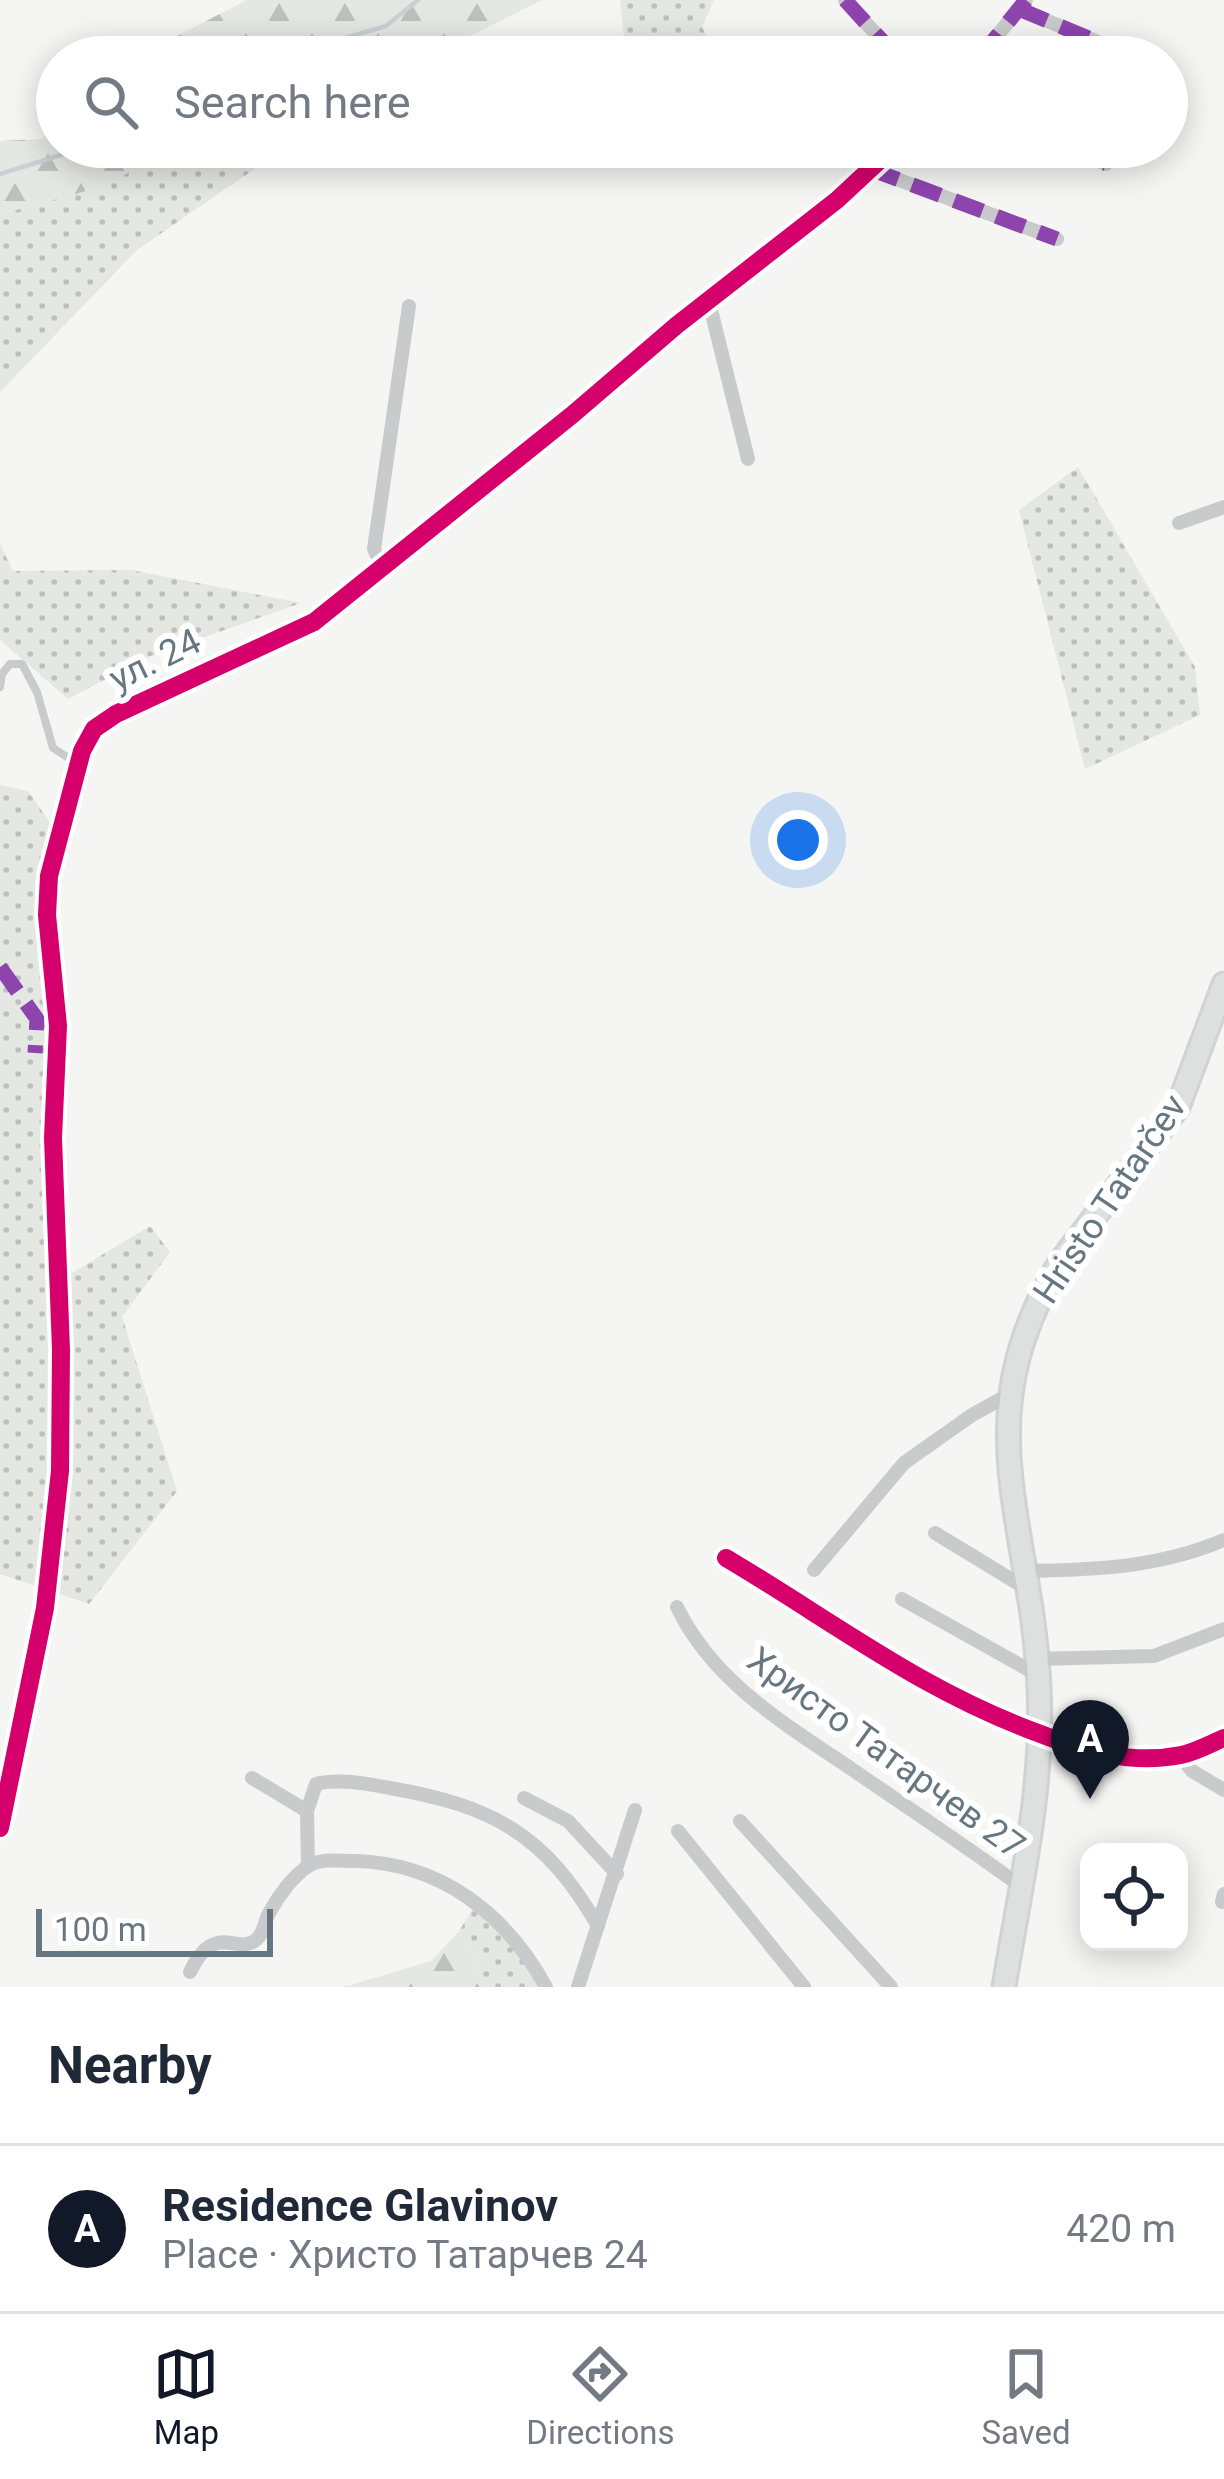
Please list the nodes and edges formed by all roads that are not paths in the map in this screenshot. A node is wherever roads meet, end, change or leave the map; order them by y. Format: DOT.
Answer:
graph roads {
  1 [pos="845,0"];
  2 [pos="1022,4"];
  3 [pos="878,36"];
  4 [pos="997,36"];
  5 [pos="1090,36"];
  6 [pos="870,170"];
  7 [pos="1057,239"];
  8 [pos="709,302"];
  9 [pos="409,306"];
  10 [pos="748,459"];
  11 [pos="1224,507"];
  12 [pos="1180,523"];
  13 [pos="382,567"];
  14 [pos="0,687"];
  15 [pos="78,764"];
  16 [pos="1224,984"];
  17 [pos="1010,1394"];
  18 [pos="935,1533"];
  19 [pos="1224,1540"];
  20 [pos="726,1558"];
  21 [pos="814,1570"];
  22 [pos="1026,1580"];
  23 [pos="902,1599"];
  24 [pos="677,1607"];
  25 [pos="1224,1629"];
  26 [pos="1037,1667"];
  27 [pos="1039,1734"];
  28 [pos="1224,1738"];
  29 [pos="1180,1755"];
  30 [pos="252,1778"];
  31 [pos="1224,1790"];
  32 [pos="524,1798"];
  33 [pos="635,1810"];
  34 [pos="307,1811"];
  35 [pos="740,1821"];
  36 [pos="0,1828"];
  37 [pos="678,1831"];
  38 [pos="308,1866"];
  39 [pos="617,1874"];
  40 [pos="1022,1887"];
  41 [pos="598,1926"];
  42 [pos="190,1972"];
  43 [pos="546,1987"];
  44 [pos="578,1987"];
  45 [pos="804,1987"];
  46 [pos="891,1987"];
  47 [pos="1004,1987"];
  1 -- 3 [label="street"];
  2 -- 4 [label="street"];
  2 -- 5 [label="street"];
  6 -- 7 [label="street"];
  6 -- 8 [label="street, ул. 24"];
  8 -- 10 [label="street"];
  8 -- 13 [label="street, ул. 24"];
  9 -- 13 [label="street"];
  11 -- 12 [label="street"];
  13 -- 15 [label="street, ул. 24"];
  14 -- 15 [label="lane"];
  15 -- 36 [label="street, ул. 24"];
  16 -- 17 [label="main road, Hristo Tatarčev"];
  17 -- 21 [label="street"];
  17 -- 22 [label="main road, Hristo Tatarčev"];
  18 -- 22 [label="street"];
  19 -- 22 [label="street"];
  20 -- 27 [label="street"];
  22 -- 26 [label="main road, Hristo Tatarčev"];
  23 -- 26 [label="street"];
  24 -- 40 [label="street, Христо Татарчев 27"];
  25 -- 26 [label="street"];
  26 -- 27 [label="main road, Hristo Tatarčev"];
  27 -- 29 [label="street"];
  27 -- 40 [label="main road, Hristo Tatarčev"];
  28 -- 29 [label="street"];
  29 -- 31 [label="street"];
  30 -- 34 [label="street"];
  32 -- 39 [label="street"];
  33 -- 39 [label="street"];
  34 -- 38 [label="street"];
  34 -- 41 [label="street"];
  35 -- 46 [label="street"];
  37 -- 45 [label="street"];
  38 -- 42 [label="street"];
  38 -- 43 [label="street"];
  39 -- 41 [label="street"];
  40 -- 47 [label="main road, Hristo Tatarčev"];
  41 -- 44 [label="street"];
}
